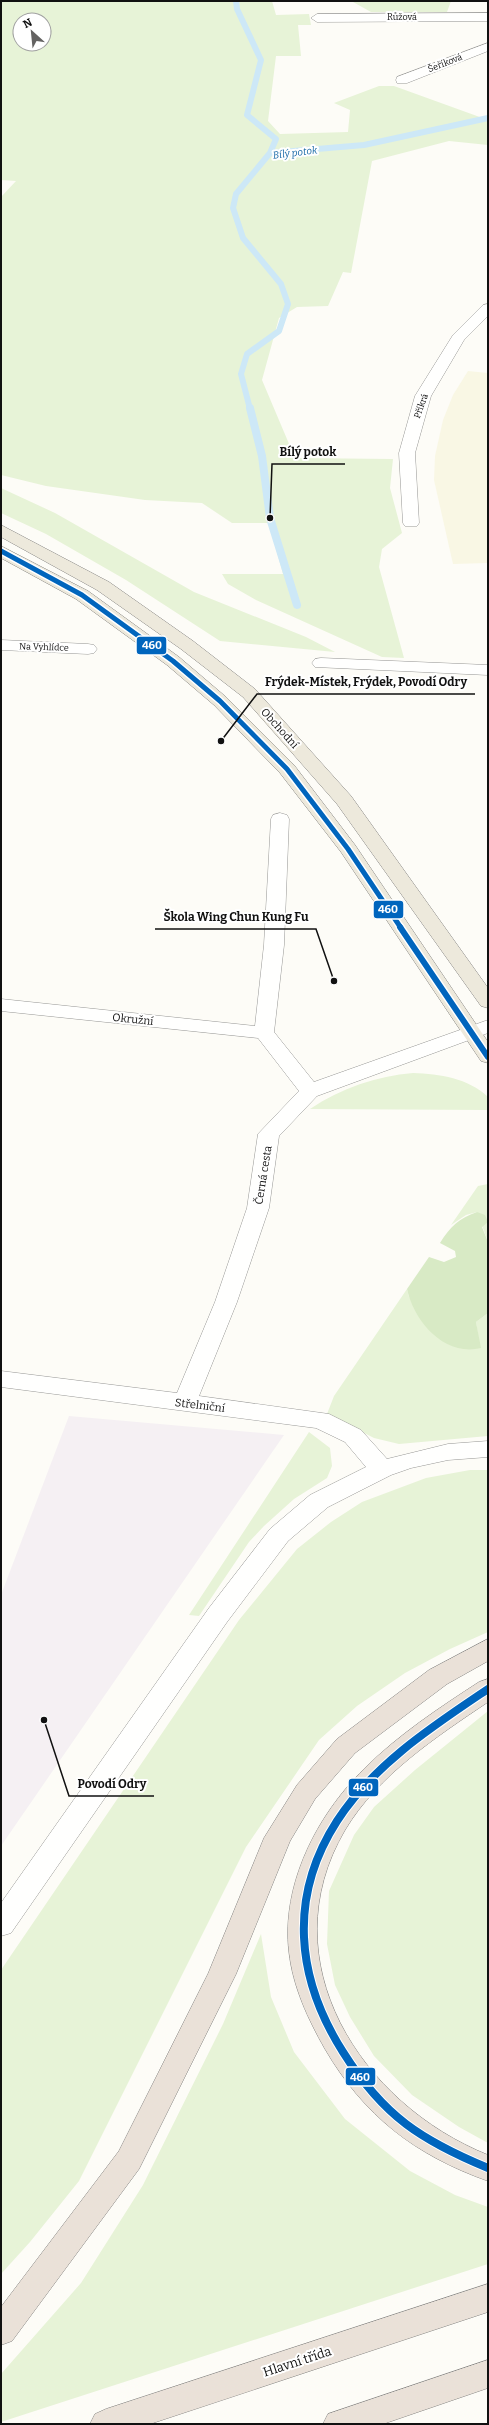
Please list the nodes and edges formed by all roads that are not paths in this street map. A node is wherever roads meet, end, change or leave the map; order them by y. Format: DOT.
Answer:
graph roads {
  1 [pos="488,17"];
  2 [pos="317,18"];
  3 [pos="488,47"];
  4 [pos="402,80"];
  5 [pos="488,308"];
  6 [pos="411,524"];
  7 [pos="1,530"];
  8 [pos="1,550"];
  9 [pos="1,645"];
  10 [pos="88,649"];
  11 [pos="321,663"];
  12 [pos="488,670"];
  13 [pos="280,819"];
  14 [pos="488,1002"];
  15 [pos="1,1005"];
  16 [pos="480,1029"];
  17 [pos="264,1033"];
  18 [pos="488,1057"];
  19 [pos="310,1091"];
  20 [pos="1,1378"];
  21 [pos="184,1403"];
  22 [pos="488,1449"];
  23 [pos="382,1468"];
  24 [pos="488,1649"];
  25 [pos="488,1689"];
  26 [pos="1,1925"];
  27 [pos="488,2168"];
  28 [pos="488,2298"];
  29 [pos="1,2331"];
  30 [pos="488,2374"];
  31 [pos="106,2424"];
  32 [pos="339,2424"];
  1 -- 2 [label="street, Růžová"];
  3 -- 4 [label="street, Šeříková"];
  5 -- 6 [label="street, Příkrá"];
  7 -- 14 [label="main road, Obchodní"];
  8 -- 16 [label="main road, Obchodní"];
  9 -- 10 [label="street, Na Vyhlídce"];
  11 -- 12 [label="street"];
  13 -- 17 [label="street"];
  15 -- 17 [label="street, Okružní"];
  16 -- 18 [label="main road, Obchodní"];
  16 -- 19 [label="street, Černá cesta"];
  17 -- 19 [label="street"];
  19 -- 21 [label="street, Černá cesta"];
  20 -- 21 [label="street, Střelniční"];
  21 -- 23 [label="street, Střelniční"];
  22 -- 23 [label="street"];
  23 -- 26 [label="street"];
  24 -- 29 [label="highway"];
  25 -- 27 [label="highway"];
  28 -- 31 [label="highway, Hlavní třída"];
  30 -- 32 [label="highway"];
}
